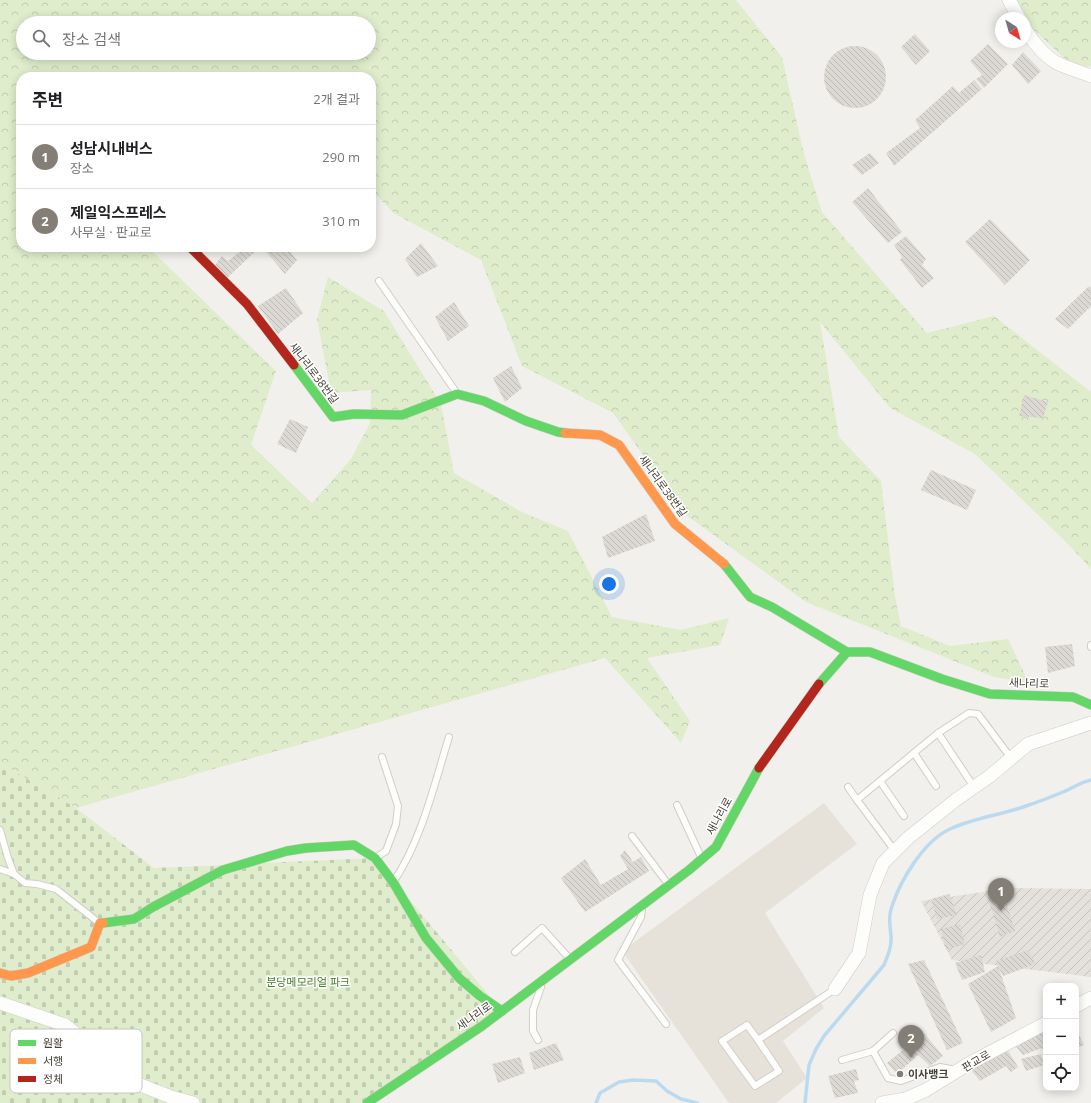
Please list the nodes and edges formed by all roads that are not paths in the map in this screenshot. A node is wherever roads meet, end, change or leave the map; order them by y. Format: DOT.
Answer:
graph roads {
  1 [pos="1008,0"];
  2 [pos="1015,12"];
  3 [pos="1031,38"];
  4 [pos="1091,76"];
  5 [pos="195,252"];
  6 [pos="379,281"];
  7 [pos="457,394"];
  8 [pos="847,652"];
  9 [pos="1091,705"];
  10 [pos="1091,723"];
  11 [pos="938,733"];
  12 [pos="449,737"];
  13 [pos="914,753"];
  14 [pos="382,757"];
  15 [pos="1011,758"];
  16 [pos="880,781"];
  17 [pos="936,786"];
  18 [pos="848,787"];
  19 [pos="974,787"];
  20 [pos="857,800"];
  21 [pos="676,806"];
  22 [pos="904,816"];
  23 [pos="0,830"];
  24 [pos="632,836"];
  25 [pos="895,851"];
  26 [pos="375,858"];
  27 [pos="702,859"];
  28 [pos="0,869"];
  29 [pos="14,874"];
  30 [pos="393,882"];
  31 [pos="669,885"];
  32 [pos="643,905"];
  33 [pos="100,924"];
  34 [pos="515,952"];
  35 [pos="570,959"];
  36 [pos="0,973"];
  37 [pos="543,980"];
  38 [pos="835,989"];
  39 [pos="1091,998"];
  40 [pos="0,1003"];
  41 [pos="1079,1004"];
  42 [pos="502,1011"];
  43 [pos="666,1024"];
  44 [pos="1043,1024"];
  45 [pos="70,1029"];
  46 [pos="893,1034"];
  47 [pos="538,1040"];
  48 [pos="758,1040"];
  49 [pos="873,1051"];
  50 [pos="842,1060"];
  51 [pos="959,1070"];
  52 [pos="142,1086"];
  53 [pos="910,1101"];
  54 [pos="193,1103"];
  55 [pos="367,1103"];
  56 [pos="882,1103"];
  1 -- 2 [label="street"];
  3 -- 4 [label="street"];
  5 -- 7 [label="street, 새나리로38번길"];
  6 -- 7 [label="lane"];
  7 -- 8 [label="street, 새나리로38번길"];
  8 -- 9 [label="street, 새나리로"];
  8 -- 27 [label="street, 새나리로"];
  10 -- 15 [label="street"];
  11 -- 13 [label="lane"];
  11 -- 15 [label="lane"];
  11 -- 19 [label="lane"];
  12 -- 30 [label="lane"];
  13 -- 16 [label="lane"];
  13 -- 17 [label="lane"];
  14 -- 26 [label="lane"];
  15 -- 19 [label="street"];
  16 -- 20 [label="lane"];
  16 -- 22 [label="lane"];
  18 -- 20 [label="lane"];
  19 -- 25 [label="street"];
  20 -- 25 [label="lane"];
  21 -- 27 [label="lane"];
  23 -- 29 [label="lane"];
  24 -- 31 [label="lane"];
  25 -- 38 [label="street"];
  26 -- 30 [label="street"];
  26 -- 33 [label="street"];
  27 -- 31 [label="street, 새나리로"];
  28 -- 29 [label="lane"];
  29 -- 33 [label="lane"];
  30 -- 42 [label="street"];
  31 -- 32 [label="street, 새나리로"];
  32 -- 35 [label="street, 새나리로"];
  32 -- 43 [label="lane"];
  33 -- 36 [label="street"];
  34 -- 35 [label="lane"];
  35 -- 37 [label="street, 새나리로"];
  37 -- 42 [label="street, 새나리로"];
  37 -- 47 [label="lane"];
  38 -- 48 [label="lane"];
  39 -- 41 [label="street"];
  40 -- 45 [label="street"];
  42 -- 55 [label="street, 새나리로"];
  44 -- 51 [label="street, 판교로"];
  46 -- 49 [label="lane"];
  48 -- 48 [label="lane"];
  49 -- 50 [label="lane"];
  49 -- 51 [label="lane"];
  51 -- 53 [label="street, 판교로"];
  52 -- 54 [label="street"];
  53 -- 56 [label="street, 판교로"];
}
